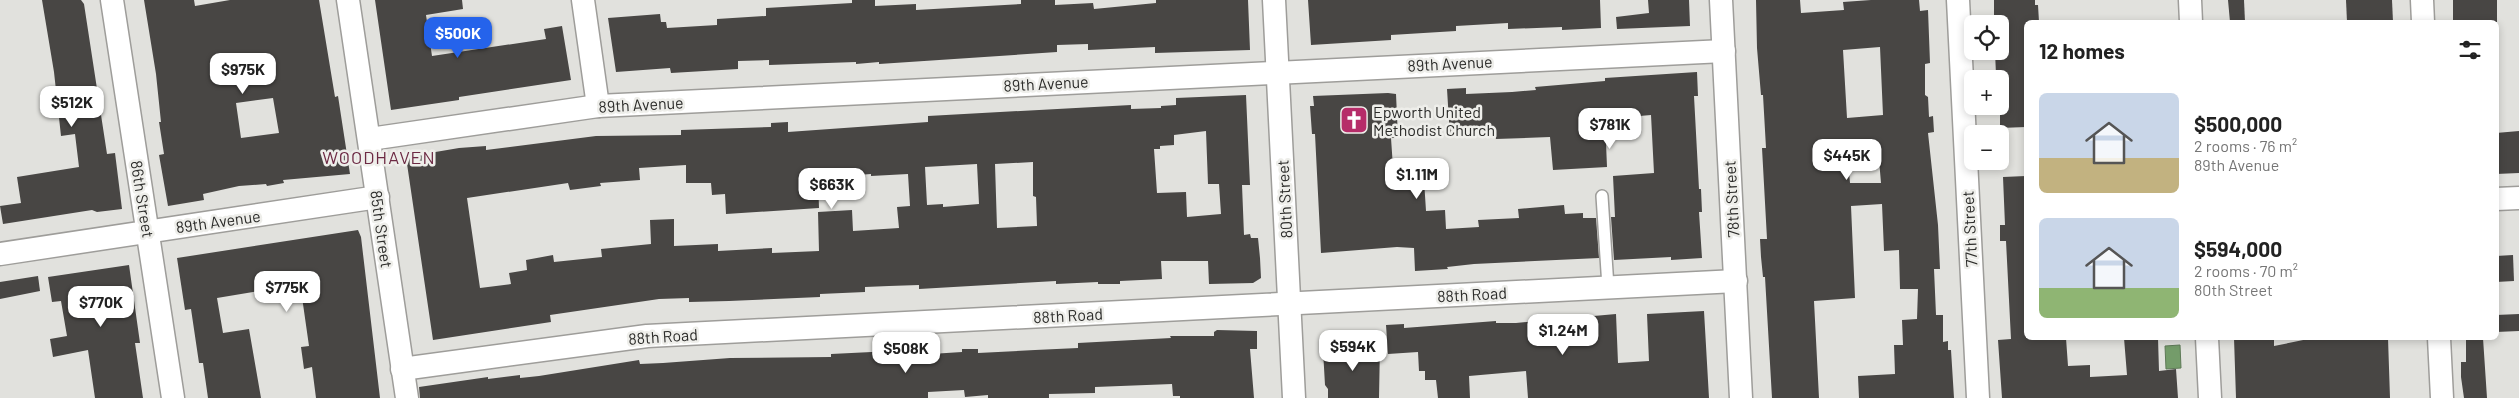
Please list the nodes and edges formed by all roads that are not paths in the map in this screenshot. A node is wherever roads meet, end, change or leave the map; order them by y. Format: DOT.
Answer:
graph roads {
  1 [pos="112,0"];
  2 [pos="348,0"];
  3 [pos="583,0"];
  4 [pos="1274,0"];
  5 [pos="1722,0"];
  6 [pos="1958,0"];
  7 [pos="2190,0"];
  8 [pos="2422,0"];
  9 [pos="2191,20"];
  10 [pos="2423,20"];
  11 [pos="1724,51"];
  12 [pos="1278,72"];
  13 [pos="598,106"];
  14 [pos="370,139"];
  15 [pos="1602,196"];
  16 [pos="378,197"];
  17 [pos="2519,198"];
  18 [pos="2499,199"];
  19 [pos="149,232"];
  20 [pos="0,254"];
  21 [pos="1736,281"];
  22 [pos="1608,287"];
  23 [pos="1290,303"];
  24 [pos="2207,340"];
  25 [pos="2439,340"];
  26 [pos="402,369"];
  27 [pos="173,398"];
  28 [pos="407,398"];
  29 [pos="1294,398"];
  30 [pos="1742,398"];
  31 [pos="1978,398"];
  32 [pos="2210,398"];
  33 [pos="2442,398"];
  1 -- 19 [label="street, 86th Street"];
  2 -- 14 [label="street, 85th Street"];
  3 -- 13 [label="street"];
  4 -- 12 [label="street, 80th Street"];
  5 -- 11 [label="street, 78th Street"];
  6 -- 31 [label="street, 77th Street"];
  7 -- 9 [label="street"];
  8 -- 10 [label="street"];
  11 -- 12 [label="street, 89th Avenue"];
  11 -- 21 [label="street, 78th Street"];
  12 -- 13 [label="street, 89th Avenue"];
  12 -- 23 [label="street, 80th Street"];
  13 -- 14 [label="street, 89th Avenue"];
  14 -- 16 [label="street, 85th Street"];
  15 -- 22 [label="lane"];
  16 -- 19 [label="street, 89th Avenue"];
  16 -- 26 [label="street, 85th Street"];
  17 -- 18 [label="street"];
  19 -- 20 [label="street, 89th Avenue"];
  19 -- 27 [label="street, 86th Street"];
  21 -- 22 [label="street, 88th Road"];
  21 -- 30 [label="street, 78th Street"];
  22 -- 23 [label="street, 88th Road"];
  23 -- 26 [label="street, 88th Road"];
  23 -- 29 [label="street, 80th Street"];
  24 -- 32 [label="street"];
  25 -- 33 [label="street"];
  26 -- 28 [label="street, 85th Street"];
}
